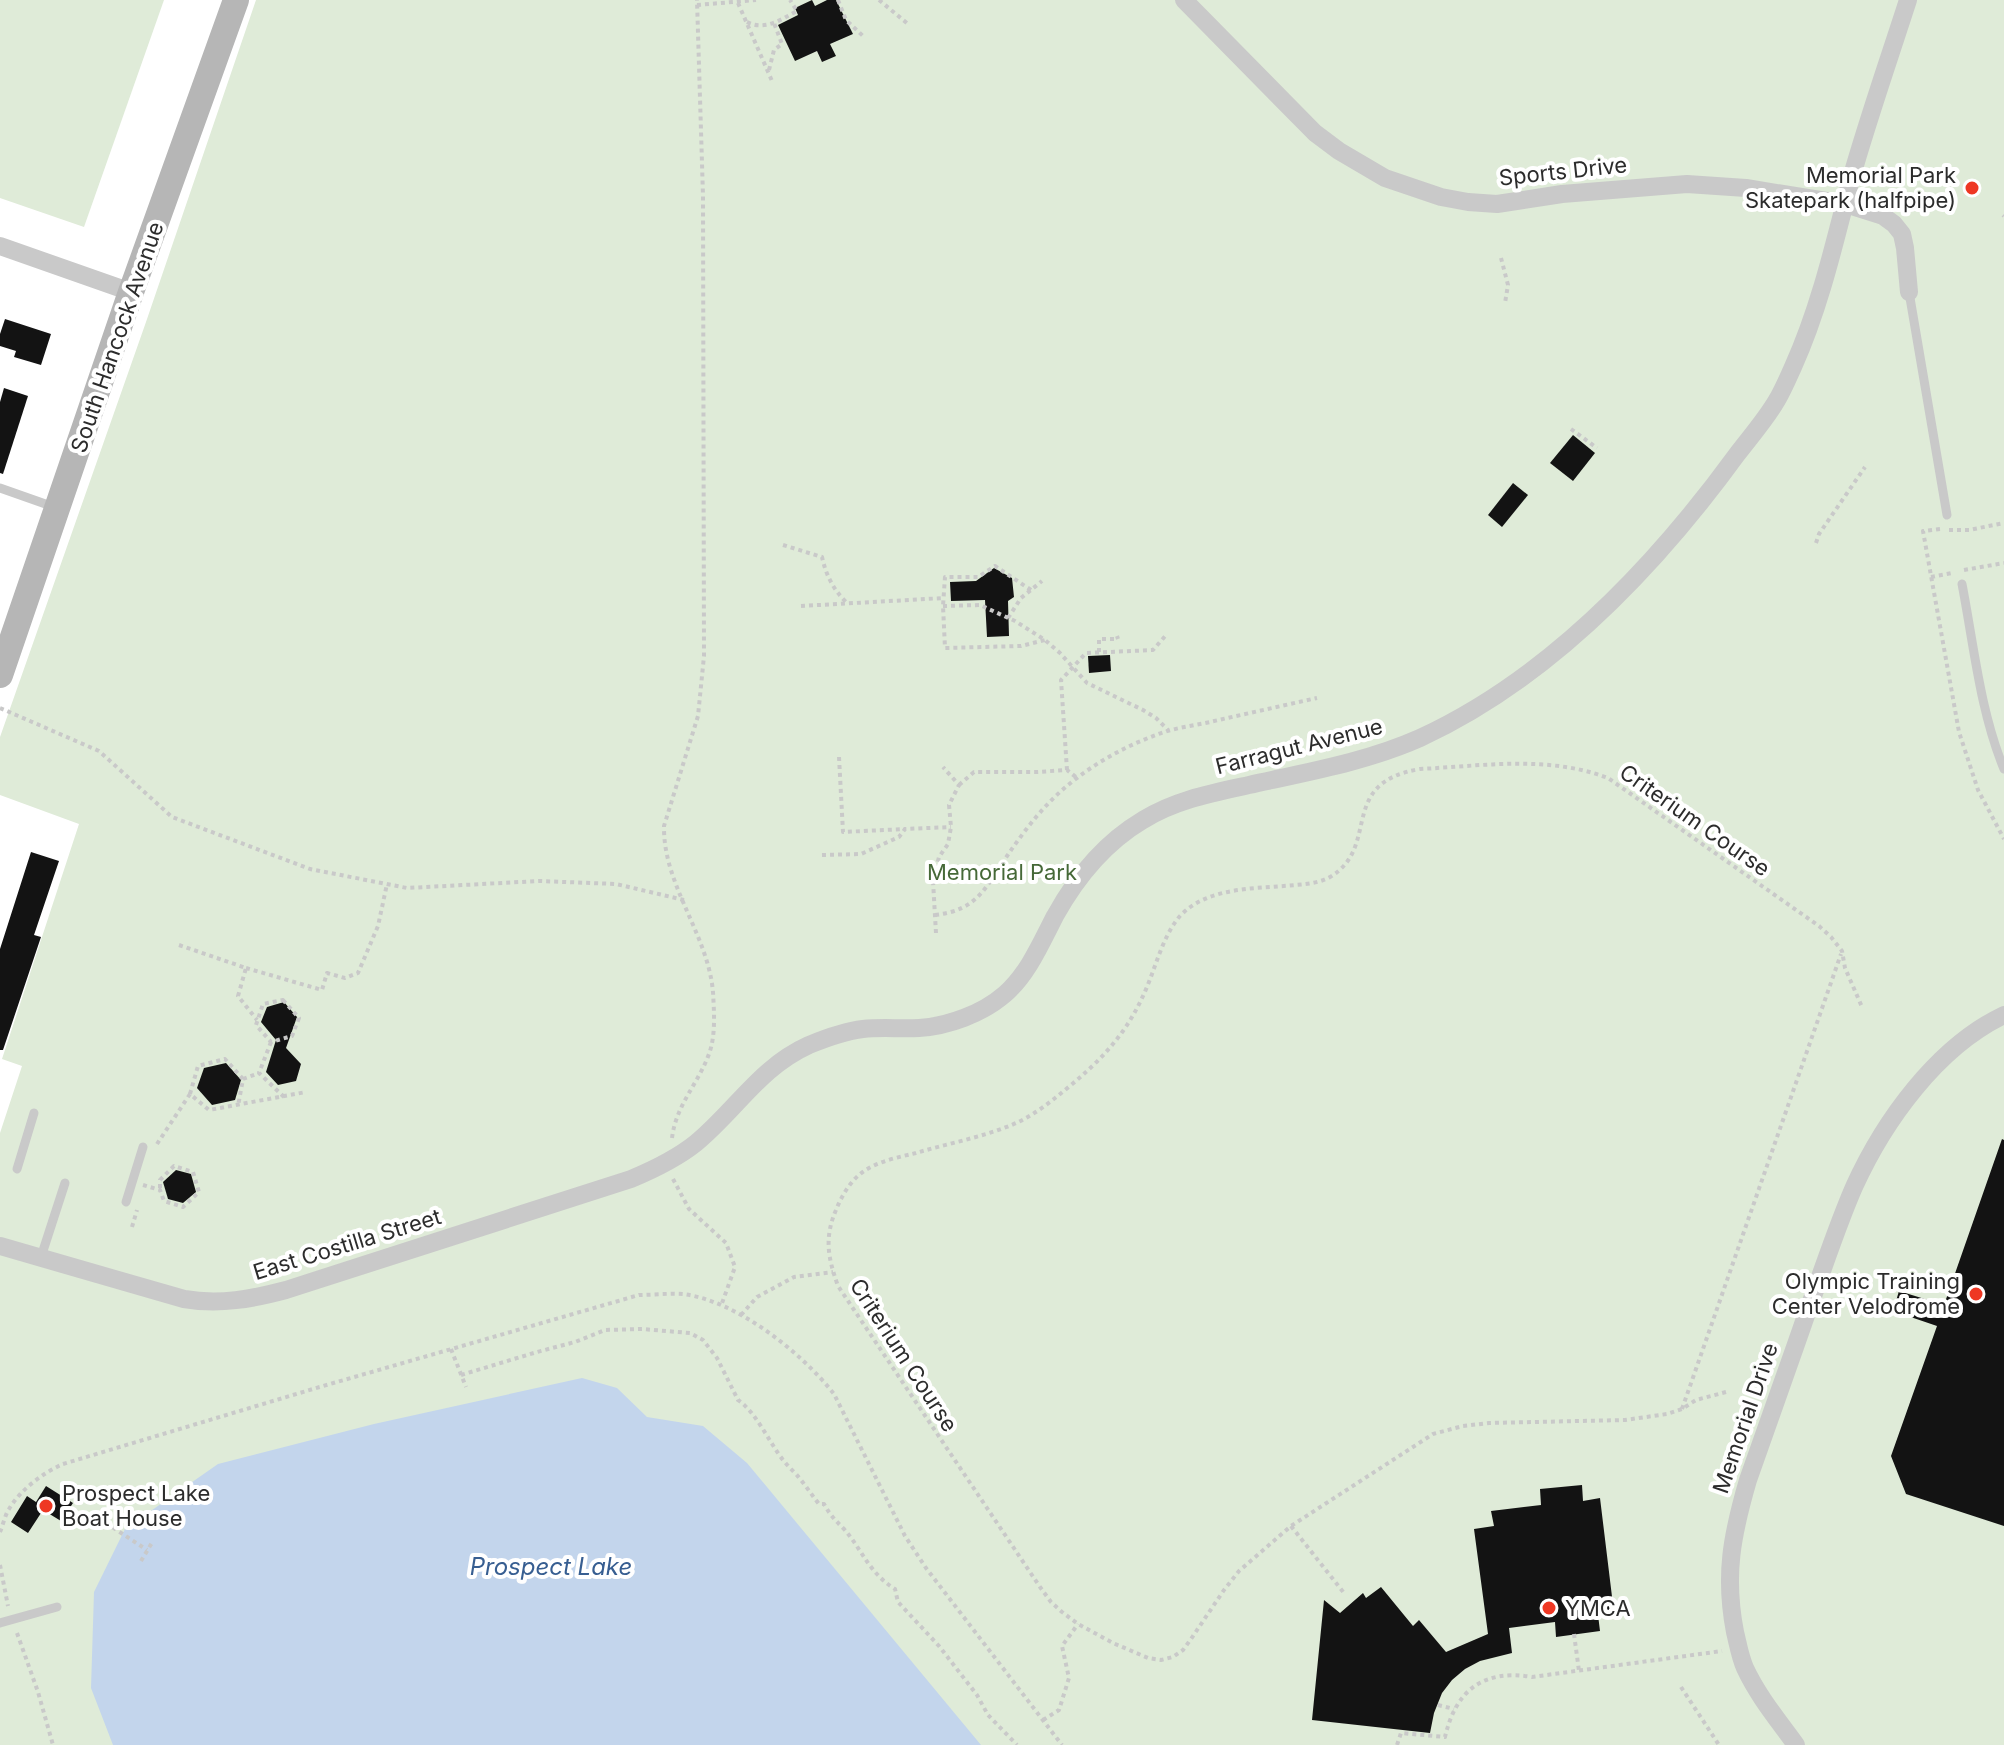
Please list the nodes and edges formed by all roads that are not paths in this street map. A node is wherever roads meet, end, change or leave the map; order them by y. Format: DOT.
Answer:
graph roads {
  1 [pos="236,0"];
  2 [pos="1184,0"];
  3 [pos="1908,0"];
  4 [pos="1845,204"];
  5 [pos="0,246"];
  6 [pos="131,292"];
  7 [pos="1909,292"];
  8 [pos="0,488"];
  9 [pos="57,508"];
  10 [pos="1947,515"];
  11 [pos="1962,584"];
  12 [pos="0,675"];
  13 [pos="2004,769"];
  14 [pos="2004,1015"];
  15 [pos="34,1113"];
  16 [pos="698,1141"];
  17 [pos="143,1147"];
  18 [pos="17,1169"];
  19 [pos="65,1183"];
  20 [pos="126,1202"];
  21 [pos="0,1246"];
  22 [pos="41,1257"];
  23 [pos="57,1607"];
  24 [pos="0,1623"];
  25 [pos="1796,1745"];
  1 -- 6 [label="main road, South Hancock Avenue"];
  2 -- 4 [label="street, Sports Drive"];
  3 -- 4 [label="street, Farragut Avenue"];
  4 -- 7 [label="street, Sports Drive"];
  4 -- 16 [label="street, Farragut Avenue"];
  5 -- 6 [label="street"];
  6 -- 9 [label="main road, South Hancock Avenue"];
  7 -- 10 [label="lane"];
  8 -- 9 [label="lane"];
  9 -- 12 [label="main road, South Hancock Avenue"];
  11 -- 13 [label="lane"];
  14 -- 25 [label="street, Memorial Drive"];
  15 -- 18 [label="lane"];
  16 -- 22 [label="street, East Costilla Street"];
  17 -- 20 [label="lane"];
  19 -- 22 [label="lane"];
  21 -- 22 [label="street, East Costilla Street"];
  23 -- 24 [label="lane"];
}
